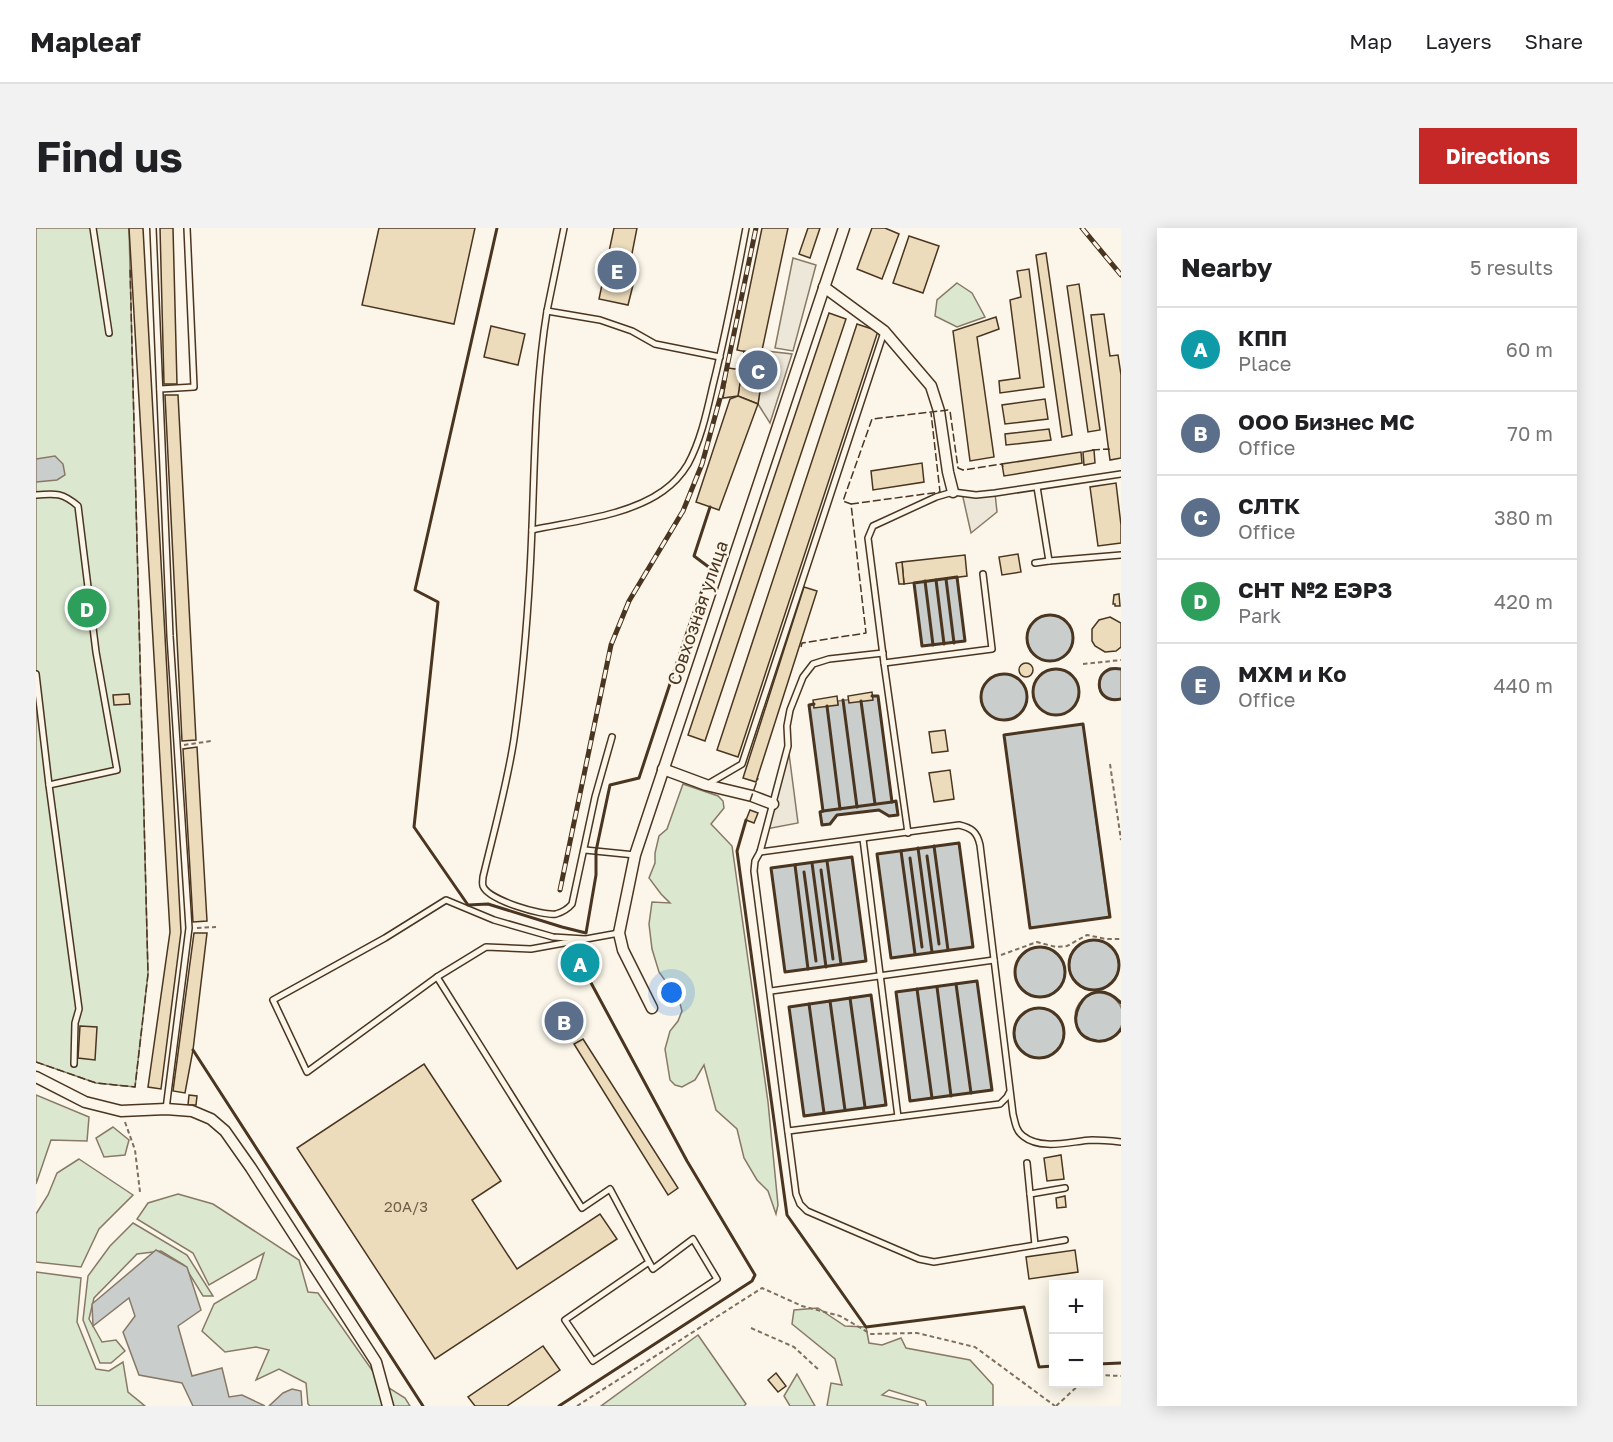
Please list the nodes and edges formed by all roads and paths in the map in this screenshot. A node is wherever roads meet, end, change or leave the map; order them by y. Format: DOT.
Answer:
graph roads {
  1 [pos="93,228"];
  2 [pos="153,228"];
  3 [pos="188,228"];
  4 [pos="564,228"];
  5 [pos="747,228"];
  6 [pos="844,228"];
  7 [pos="824,287"];
  8 [pos="547,311"];
  9 [pos="884,331"];
  10 [pos="109,333"];
  11 [pos="720,357"];
  12 [pos="160,389"];
  13 [pos="1121,474"];
  14 [pos="1037,487"];
  15 [pos="953,492"];
  16 [pos="36,495"];
  17 [pos="532,530"];
  18 [pos="1121,555"];
  19 [pos="1049,561"];
  20 [pos="1035,563"];
  21 [pos="983,574"];
  22 [pos="883,653"];
  23 [pos="1121,660"];
  24 [pos="884,663"];
  25 [pos="1083,664"];
  26 [pos="36,674"];
  27 [pos="612,737"];
  28 [pos="211,741"];
  29 [pos="178,745"];
  30 [pos="1110,764"];
  31 [pos="663,769"];
  32 [pos="49,785"];
  33 [pos="706,785"];
  34 [pos="772,804"];
  35 [pos="908,833"];
  36 [pos="862,839"];
  37 [pos="1121,840"];
  38 [pos="585,850"];
  39 [pos="760,852"];
  40 [pos="635,855"];
  41 [pos="216,927"];
  42 [pos="189,928"];
  43 [pos="619,933"];
  44 [pos="585,939"];
  45 [pos="1121,939"];
  46 [pos="994,960"];
  47 [pos="880,976"];
  48 [pos="437,977"];
  49 [pos="771,992"];
  50 [pos="652,1008"];
  51 [pos="74,1064"];
  52 [pos="36,1077"];
  53 [pos="1010,1088"];
  54 [pos="1000,1104"];
  55 [pos="166,1109"];
  56 [pos="121,1111"];
  57 [pos="1013,1114"];
  58 [pos="897,1117"];
  59 [pos="788,1131"];
  60 [pos="1121,1142"];
  61 [pos="1027,1163"];
  62 [pos="1065,1188"];
  63 [pos="140,1192"];
  64 [pos="1030,1194"];
  65 [pos="1065,1240"];
  66 [pos="1035,1245"];
  67 [pos="649,1262"];
  68 [pos="751,1328"];
  69 [pos="820,1371"];
  70 [pos="1103,1376"];
  71 [pos="1121,1376"];
  72 [pos="1075,1388"];
  73 [pos="388,1406"];
  74 [pos="577,1406"];
  75 [pos="1055,1406"];
  1 -- 10 [label="lane"];
  2 -- 12 [label="lane"];
  3 -- 12 [label="lane"];
  4 -- 8 [label="lane"];
  5 -- 11 [label="lane"];
  6 -- 7 [label="street, Совхозная улица"];
  7 -- 9 [label="street"];
  7 -- 31 [label="street, Совхозная улица"];
  8 -- 11 [label="lane"];
  8 -- 17 [label="lane"];
  9 -- 15 [label="street"];
  9 -- 33 [label="lane"];
  11 -- 17 [label="lane"];
  12 -- 29 [label="lane"];
  13 -- 14 [label="lane"];
  14 -- 15 [label="lane"];
  14 -- 19 [label="lane"];
  15 -- 22 [label="lane"];
  16 -- 32 [label="lane"];
  17 -- 38 [label="lane"];
  18 -- 19 [label="lane"];
  19 -- 20 [label="lane"];
  21 -- 24 [label="lane"];
  22 -- 24 [label="lane"];
  22 -- 34 [label="lane"];
  23 -- 25 [label="path"];
  24 -- 35 [label="lane"];
  26 -- 32 [label="lane"];
  27 -- 38 [label="lane"];
  28 -- 29 [label="path"];
  29 -- 42 [label="lane"];
  30 -- 37 [label="path"];
  31 -- 33 [label="street"];
  31 -- 40 [label="street, Совхозная улица"];
  32 -- 51 [label="lane"];
  33 -- 34 [label="street"];
  34 -- 39 [label="lane"];
  35 -- 36 [label="lane"];
  35 -- 46 [label="lane"];
  36 -- 39 [label="lane"];
  36 -- 47 [label="lane"];
  38 -- 40 [label="lane"];
  39 -- 49 [label="lane"];
  40 -- 43 [label="street, Совхозная улица"];
  41 -- 42 [label="path"];
  42 -- 55 [label="lane"];
  43 -- 44 [label="lane"];
  43 -- 50 [label="street"];
  44 -- 48 [label="lane"];
  44 -- 48 [label="lane"];
  45 -- 46 [label="path"];
  46 -- 47 [label="lane"];
  46 -- 53 [label="lane"];
  47 -- 49 [label="lane"];
  47 -- 58 [label="lane"];
  48 -- 67 [label="lane"];
  49 -- 59 [label="lane"];
  52 -- 56 [label="street"];
  53 -- 54 [label="lane"];
  53 -- 57 [label="lane"];
  54 -- 57 [label="lane"];
  54 -- 58 [label="lane"];
  55 -- 56 [label="street"];
  55 -- 73 [label="street"];
  56 -- 63 [label="path"];
  57 -- 60 [label="lane"];
  58 -- 59 [label="lane"];
  59 -- 66 [label="lane"];
  61 -- 64 [label="lane"];
  62 -- 64 [label="lane"];
  64 -- 66 [label="lane"];
  65 -- 66 [label="lane"];
  67 -- 67 [label="lane"];
  68 -- 69 [label="path"];
  70 -- 71 [label="path"];
  72 -- 75 [label="path"];
  74 -- 75 [label="path"];
}
